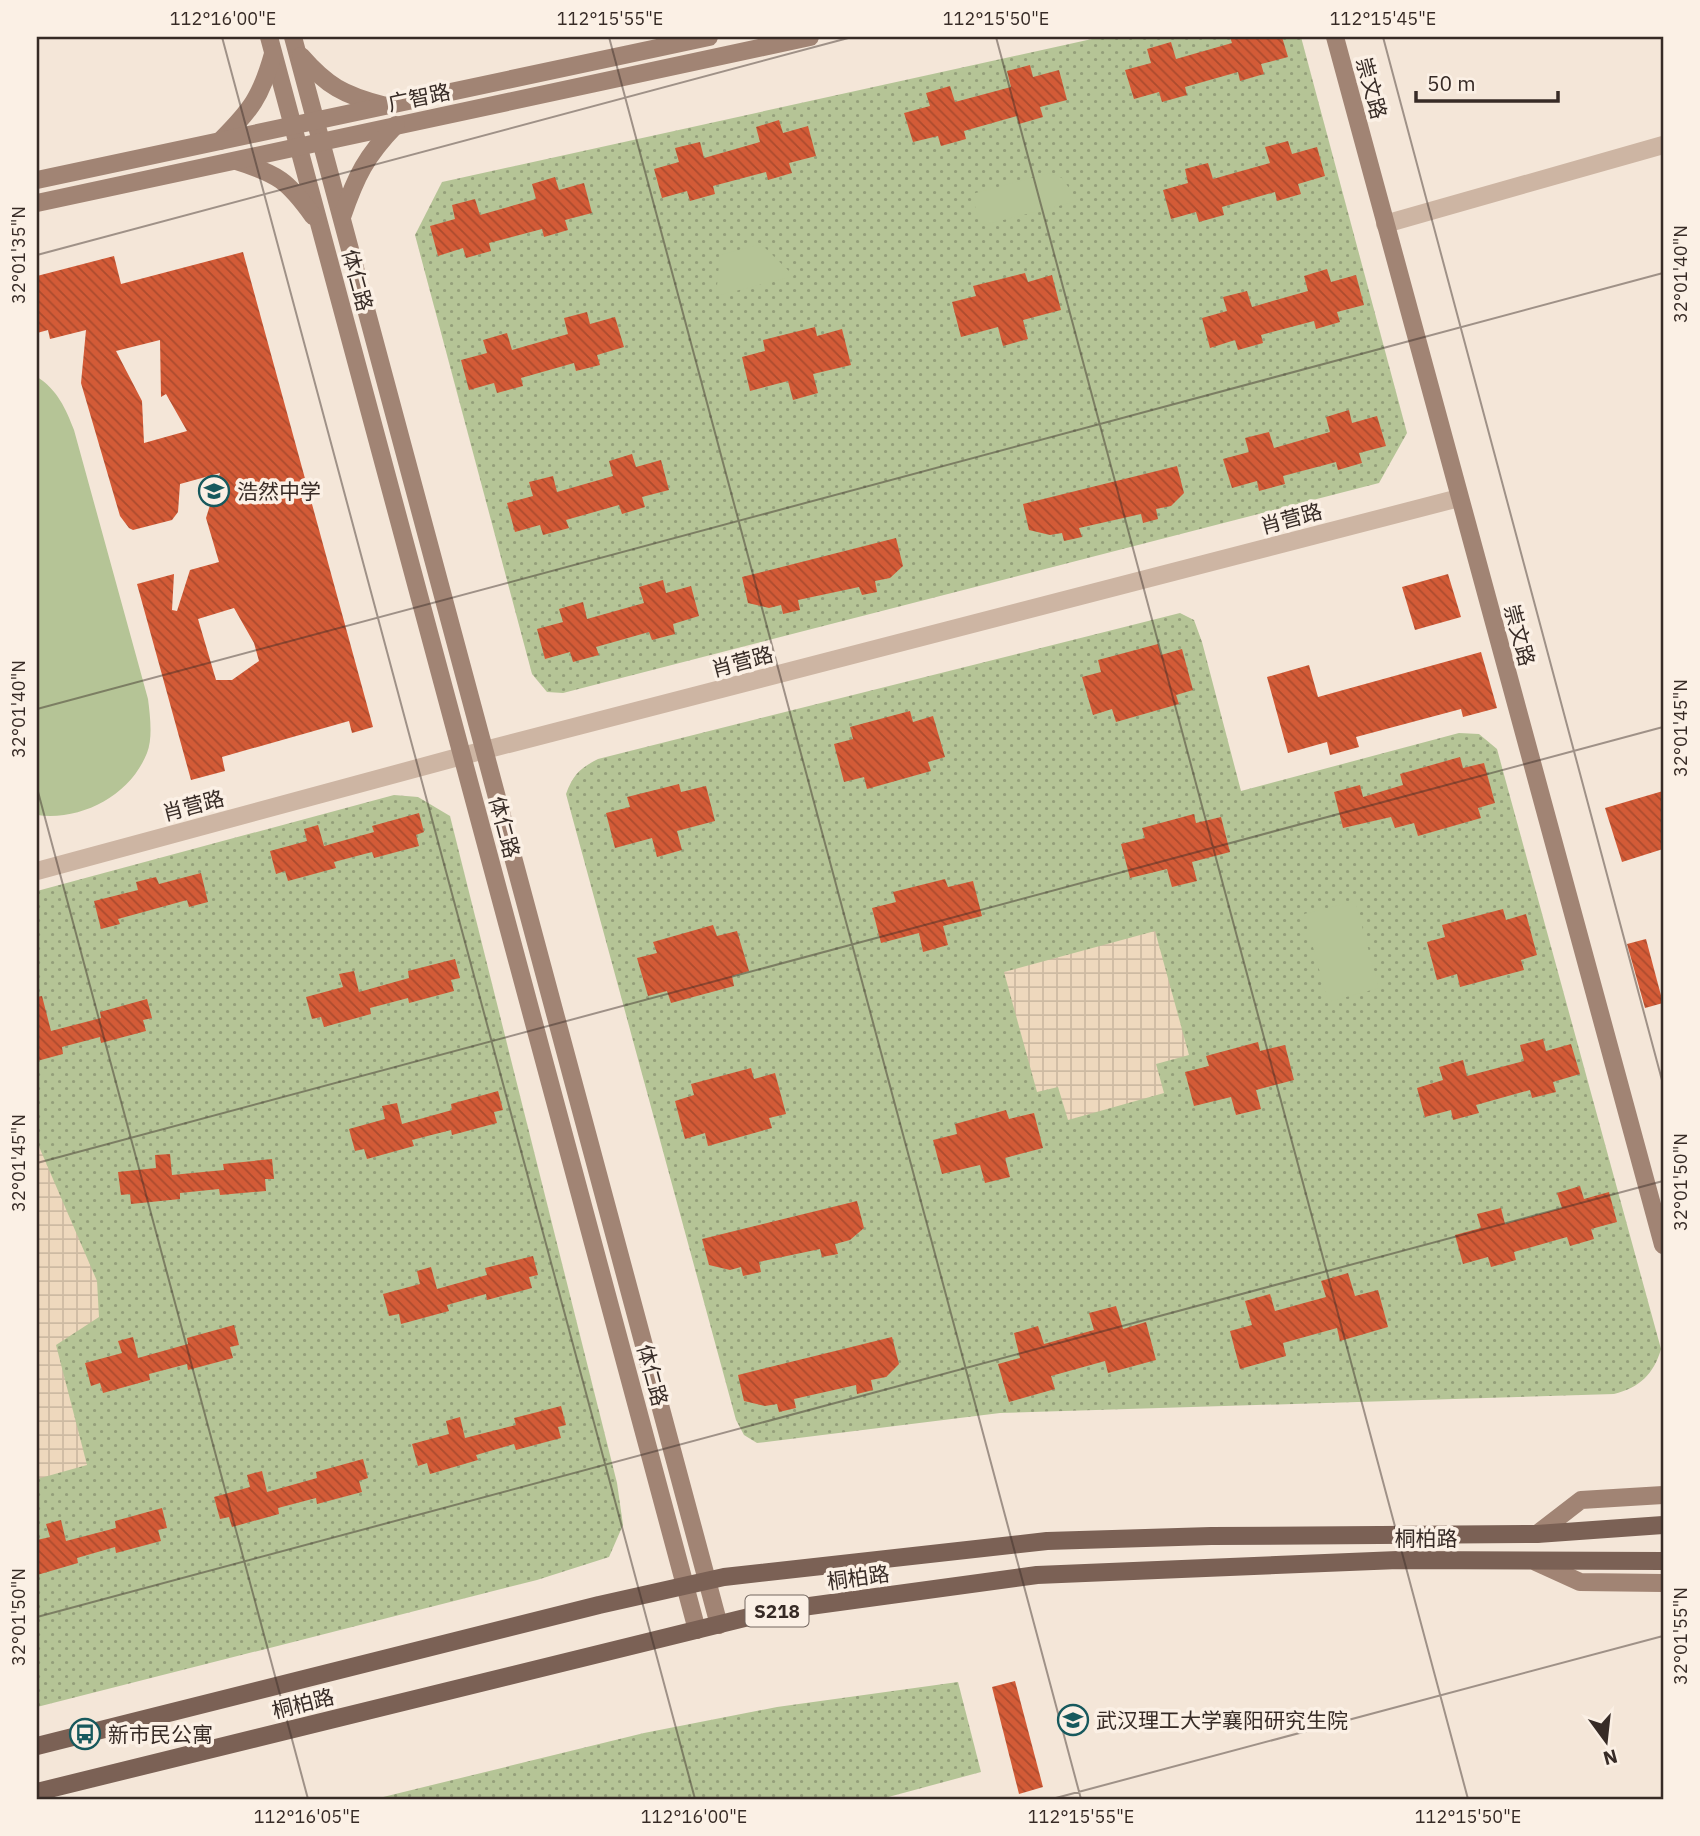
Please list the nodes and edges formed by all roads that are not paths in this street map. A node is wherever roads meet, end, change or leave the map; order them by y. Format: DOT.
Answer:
graph roads {
  1 [pos="709,37"];
  2 [pos="810,37"];
  3 [pos="1335,37"];
  4 [pos="295,44"];
  5 [pos="271,45"];
  6 [pos="385,106"];
  7 [pos="316,121"];
  8 [pos="396,125"];
  9 [pos="293,126"];
  10 [pos="220,141"];
  11 [pos="322,141"];
  12 [pos="1663,145"];
  13 [pos="299,146"];
  14 [pos="233,160"];
  15 [pos="37,180"];
  16 [pos="37,203"];
  17 [pos="342,216"];
  18 [pos="1385,224"];
  19 [pos="320,226"];
  20 [pos="1459,498"];
  21 [pos="485,752"];
  22 [pos="462,757"];
  23 [pos="37,871"];
  24 [pos="1663,1245"];
  25 [pos="1663,1495"];
  26 [pos="1663,1525"];
  27 [pos="1537,1534"];
  28 [pos="1663,1561"];
  29 [pos="1536,1562"];
  30 [pos="706,1582"];
  31 [pos="1663,1583"];
  32 [pos="686,1586"];
  33 [pos="719,1625"];
  34 [pos="697,1630"];
  35 [pos="37,1746"];
  36 [pos="37,1793"];
  1 -- 6 [label="street, 广智路"];
  2 -- 8 [label="street, 广智路"];
  3 -- 18 [label="street, 崇文路"];
  4 -- 6 [label="street"];
  4 -- 7 [label="street, 体仁路"];
  5 -- 9 [label="street, 体仁路"];
  5 -- 10 [label="street"];
  6 -- 7 [label="street, 广智路"];
  7 -- 9 [label="street, 广智路"];
  7 -- 11 [label="street, 体仁路"];
  8 -- 11 [label="street, 广智路"];
  8 -- 17 [label="street"];
  9 -- 10 [label="street, 广智路"];
  9 -- 13 [label="street, 体仁路"];
  10 -- 15 [label="street, 广智路"];
  11 -- 13 [label="street, 广智路"];
  11 -- 17 [label="street, 体仁路"];
  12 -- 18 [label="street"];
  13 -- 14 [label="street, 广智路"];
  13 -- 19 [label="street, 体仁路"];
  14 -- 16 [label="street, 广智路"];
  14 -- 19 [label="street"];
  17 -- 21 [label="street, 体仁路"];
  18 -- 20 [label="street, 崇文路"];
  19 -- 22 [label="street, 体仁路"];
  20 -- 21 [label="street, 肖营路"];
  20 -- 24 [label="street, 崇文路"];
  21 -- 22 [label="street, 肖营路"];
  21 -- 30 [label="street, 体仁路"];
  22 -- 23 [label="street, 肖营路"];
  22 -- 32 [label="street, 体仁路"];
  25 -- 27 [label="street"];
  26 -- 27 [label="main road"];
  27 -- 30 [label="main road"];
  28 -- 29 [label="main road, 桐柏路"];
  29 -- 31 [label="street"];
  29 -- 33 [label="main road, 桐柏路 / S218"];
  30 -- 32 [label="main road"];
  30 -- 33 [label="street, 体仁路"];
  32 -- 34 [label="street, 体仁路"];
  32 -- 35 [label="main road"];
  33 -- 34 [label="main road, 桐柏路 / S218"];
  34 -- 36 [label="main road, 桐柏路 / S218"];
}
